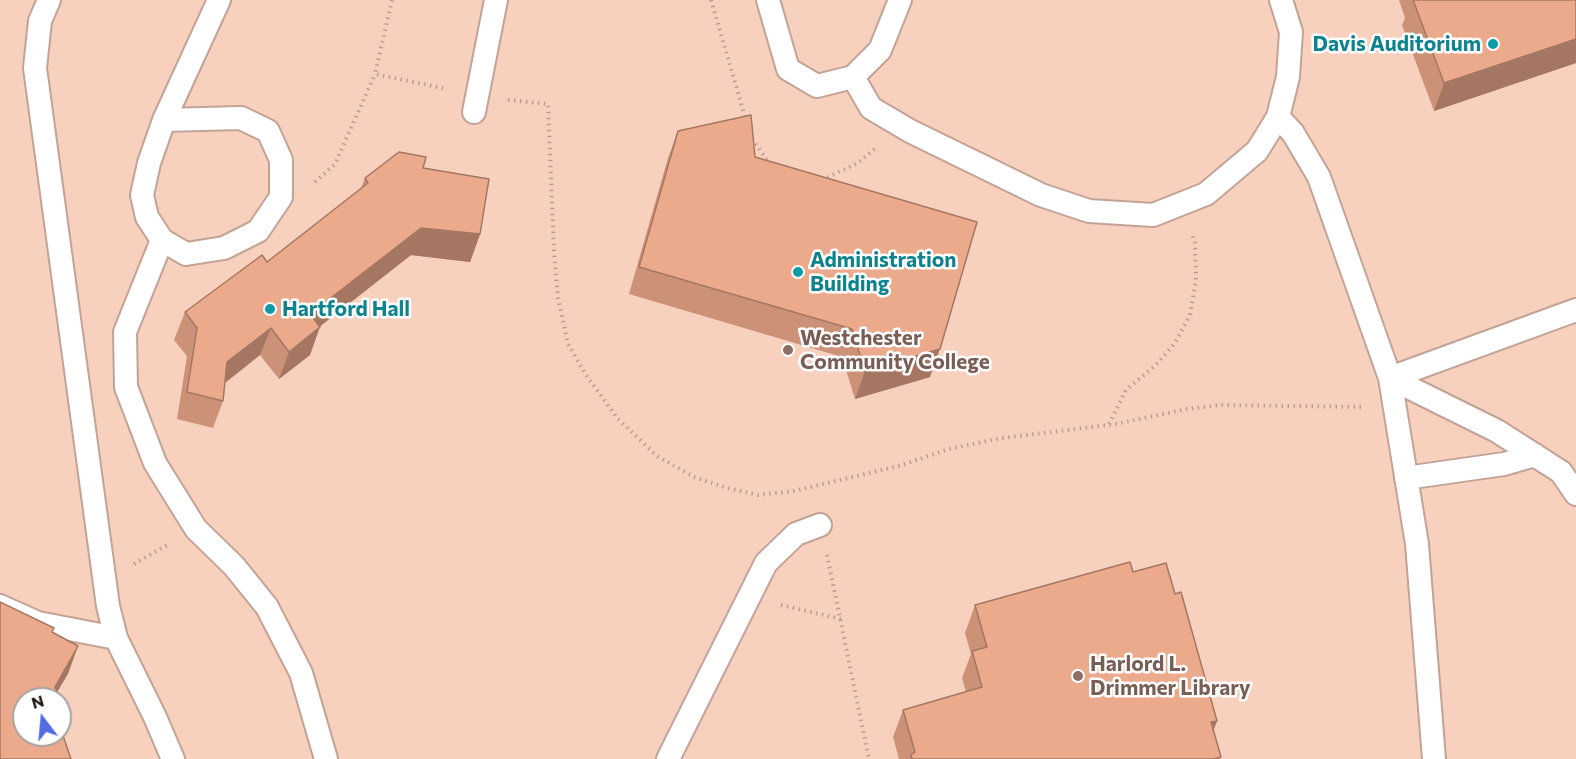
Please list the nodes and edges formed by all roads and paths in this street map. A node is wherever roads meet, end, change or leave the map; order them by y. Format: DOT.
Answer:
graph roads {
  1 [pos="219,0"];
  2 [pos="393,0"];
  3 [pos="496,0"];
  4 [pos="711,0"];
  5 [pos="768,0"];
  6 [pos="900,0"];
  7 [pos="1281,0"];
  8 [pos="44,10"];
  9 [pos="375,74"];
  10 [pos="853,77"];
  11 [pos="476,104"];
  12 [pos="1278,117"];
  13 [pos="164,120"];
  14 [pos="880,144"];
  15 [pos="775,171"];
  16 [pos="819,182"];
  17 [pos="281,197"];
  18 [pos="1191,232"];
  19 [pos="162,240"];
  20 [pos="1576,310"];
  21 [pos="1390,378"];
  22 [pos="1394,408"];
  23 [pos="1109,425"];
  24 [pos="1535,455"];
  25 [pos="1406,478"];
  26 [pos="809,488"];
  27 [pos="1576,494"];
  28 [pos="819,525"];
  29 [pos="196,529"];
  30 [pos="105,581"];
  31 [pos="748,596"];
  32 [pos="0,606"];
  33 [pos="841,619"];
  34 [pos="116,638"];
  35 [pos="173,759"];
  36 [pos="326,759"];
  37 [pos="668,759"];
  38 [pos="869,759"];
  39 [pos="1434,759"];
  1 -- 13 [label="lane"];
  2 -- 9 [label="path"];
  3 -- 11 [label="lane"];
  4 -- 15 [label="path"];
  5 -- 10 [label="lane"];
  6 -- 10 [label="lane"];
  7 -- 12 [label="lane"];
  8 -- 30 [label="lane"];
  9 -- 11 [label="path"];
  9 -- 17 [label="path"];
  10 -- 12 [label="lane"];
  11 -- 26 [label="path"];
  12 -- 21 [label="lane"];
  13 -- 17 [label="lane"];
  13 -- 19 [label="lane"];
  14 -- 16 [label="path"];
  17 -- 19 [label="lane"];
  18 -- 23 [label="path"];
  19 -- 29 [label="lane"];
  20 -- 21 [label="lane"];
  21 -- 22 [label="lane"];
  21 -- 24 [label="lane"];
  22 -- 23 [label="path"];
  22 -- 25 [label="lane"];
  23 -- 26 [label="path"];
  24 -- 25 [label="lane"];
  24 -- 27 [label="lane"];
  25 -- 39 [label="lane"];
  26 -- 28 [label="path"];
  28 -- 31 [label="lane"];
  28 -- 33 [label="path"];
  29 -- 30 [label="path"];
  29 -- 36 [label="lane"];
  30 -- 34 [label="lane"];
  31 -- 33 [label="path"];
  31 -- 37 [label="lane"];
  32 -- 34 [label="lane"];
  33 -- 38 [label="path"];
  34 -- 35 [label="lane"];
}
